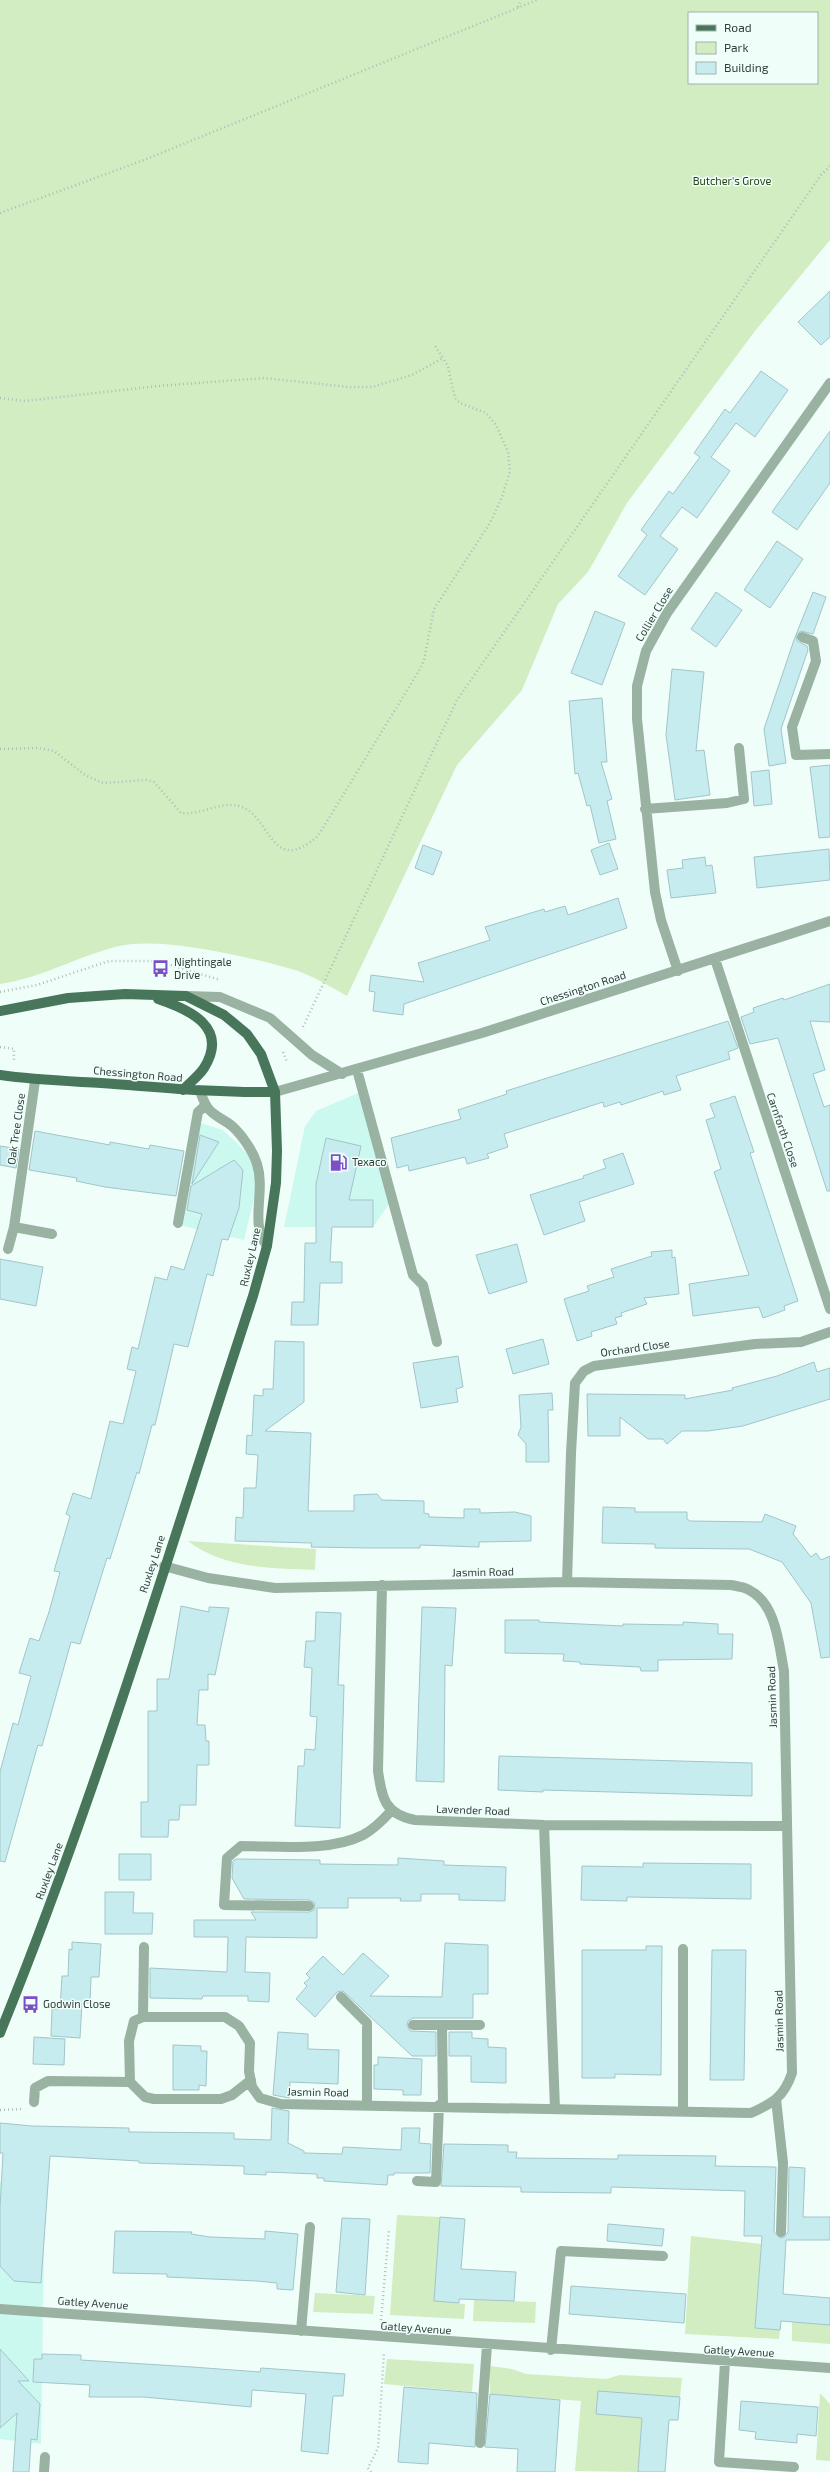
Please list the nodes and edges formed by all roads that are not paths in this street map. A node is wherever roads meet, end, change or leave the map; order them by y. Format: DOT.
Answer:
graph roads {
  1 [pos="830,383"];
  2 [pos="802,637"];
  3 [pos="739,748"];
  4 [pos="830,754"];
  5 [pos="645,810"];
  6 [pos="830,921"];
  7 [pos="715,959"];
  8 [pos="678,971"];
  9 [pos="145,994"];
  10 [pos="186,996"];
  11 [pos="0,1011"];
  12 [pos="357,1070"];
  13 [pos="342,1074"];
  14 [pos="0,1075"];
  15 [pos="35,1080"];
  16 [pos="183,1090"];
  17 [pos="200,1091"];
  18 [pos="275,1092"];
  19 [pos="206,1105"];
  20 [pos="178,1223"];
  21 [pos="14,1227"];
  22 [pos="52,1234"];
  23 [pos="267,1246"];
  24 [pos="8,1249"];
  25 [pos="830,1309"];
  26 [pos="830,1332"];
  27 [pos="437,1342"];
  28 [pos="164,1566"];
  29 [pos="568,1582"];
  30 [pos="382,1585"];
  31 [pos="391,1811"];
  32 [pos="544,1825"];
  33 [pos="786,1826"];
  34 [pos="309,1906"];
  35 [pos="144,1947"];
  36 [pos="683,1949"];
  37 [pos="342,1997"];
  38 [pos="143,2017"];
  39 [pos="413,2025"];
  40 [pos="442,2025"];
  41 [pos="480,2025"];
  42 [pos="0,2033"];
  43 [pos="251,2080"];
  44 [pos="130,2082"];
  45 [pos="776,2099"];
  46 [pos="34,2102"];
  47 [pos="367,2105"];
  48 [pos="441,2106"];
  49 [pos="555,2108"];
  50 [pos="683,2111"];
  51 [pos="417,2181"];
  52 [pos="310,2227"];
  53 [pos="781,2232"];
  54 [pos="663,2256"];
  55 [pos="0,2309"];
  56 [pos="300,2331"];
  57 [pos="487,2345"];
  58 [pos="551,2350"];
  59 [pos="725,2362"];
  60 [pos="830,2368"];
  61 [pos="480,2443"];
  62 [pos="45,2457"];
  63 [pos="794,2467"];
  64 [pos="44,2472"];
  1 -- 5 [label="street, Collier Close"];
  2 -- 4 [label="street"];
  3 -- 5 [label="street"];
  5 -- 8 [label="street, Collier Close"];
  6 -- 7 [label="street, Chessington Road"];
  7 -- 8 [label="street, Chessington Road"];
  7 -- 25 [label="street, Carnforth Close"];
  8 -- 12 [label="street, Chessington Road"];
  9 -- 10 [label="main road"];
  9 -- 11 [label="main road"];
  9 -- 16 [label="main road"];
  10 -- 13 [label="street"];
  10 -- 18 [label="main road"];
  12 -- 13 [label="street, Chessington Road"];
  12 -- 27 [label="street"];
  13 -- 18 [label="street, Chessington Road"];
  14 -- 15 [label="main road, Chessington Road"];
  15 -- 16 [label="main road, Chessington Road"];
  15 -- 21 [label="street, Oak Tree Close"];
  16 -- 17 [label="main road, Chessington Road"];
  17 -- 18 [label="main road, Chessington Road"];
  17 -- 19 [label="street"];
  18 -- 23 [label="main road, Ruxley Lane"];
  19 -- 20 [label="street"];
  19 -- 23 [label="street"];
  21 -- 22 [label="street"];
  21 -- 24 [label="street, Oak Tree Close"];
  23 -- 28 [label="main road, Ruxley Lane"];
  26 -- 29 [label="street, Orchard Close"];
  28 -- 30 [label="street, Jasmin Road"];
  28 -- 42 [label="main road, Ruxley Lane"];
  29 -- 30 [label="street, Jasmin Road"];
  29 -- 33 [label="street, Jasmin Road"];
  30 -- 31 [label="street"];
  31 -- 32 [label="street, Lavender Road"];
  31 -- 34 [label="street"];
  32 -- 33 [label="street, Lavender Road"];
  32 -- 49 [label="street"];
  33 -- 45 [label="street, Jasmin Road"];
  35 -- 38 [label="street"];
  36 -- 50 [label="street"];
  37 -- 47 [label="street"];
  38 -- 43 [label="street, Jasmin Road"];
  38 -- 44 [label="street"];
  39 -- 40 [label="street"];
  40 -- 41 [label="street"];
  40 -- 48 [label="street"];
  43 -- 44 [label="street"];
  43 -- 47 [label="street, Jasmin Road"];
  44 -- 46 [label="street"];
  45 -- 50 [label="street, Jasmin Road"];
  45 -- 53 [label="street"];
  47 -- 48 [label="street, Jasmin Road"];
  48 -- 49 [label="street, Jasmin Road"];
  48 -- 51 [label="street"];
  49 -- 50 [label="street, Jasmin Road"];
  52 -- 56 [label="street"];
  54 -- 58 [label="street"];
  55 -- 56 [label="street, Gatley Avenue"];
  56 -- 57 [label="street, Gatley Avenue"];
  57 -- 58 [label="street, Gatley Avenue"];
  57 -- 61 [label="street"];
  58 -- 59 [label="street, Gatley Avenue"];
  59 -- 60 [label="street, Gatley Avenue"];
  59 -- 63 [label="street"];
  62 -- 64 [label="street"];
}
